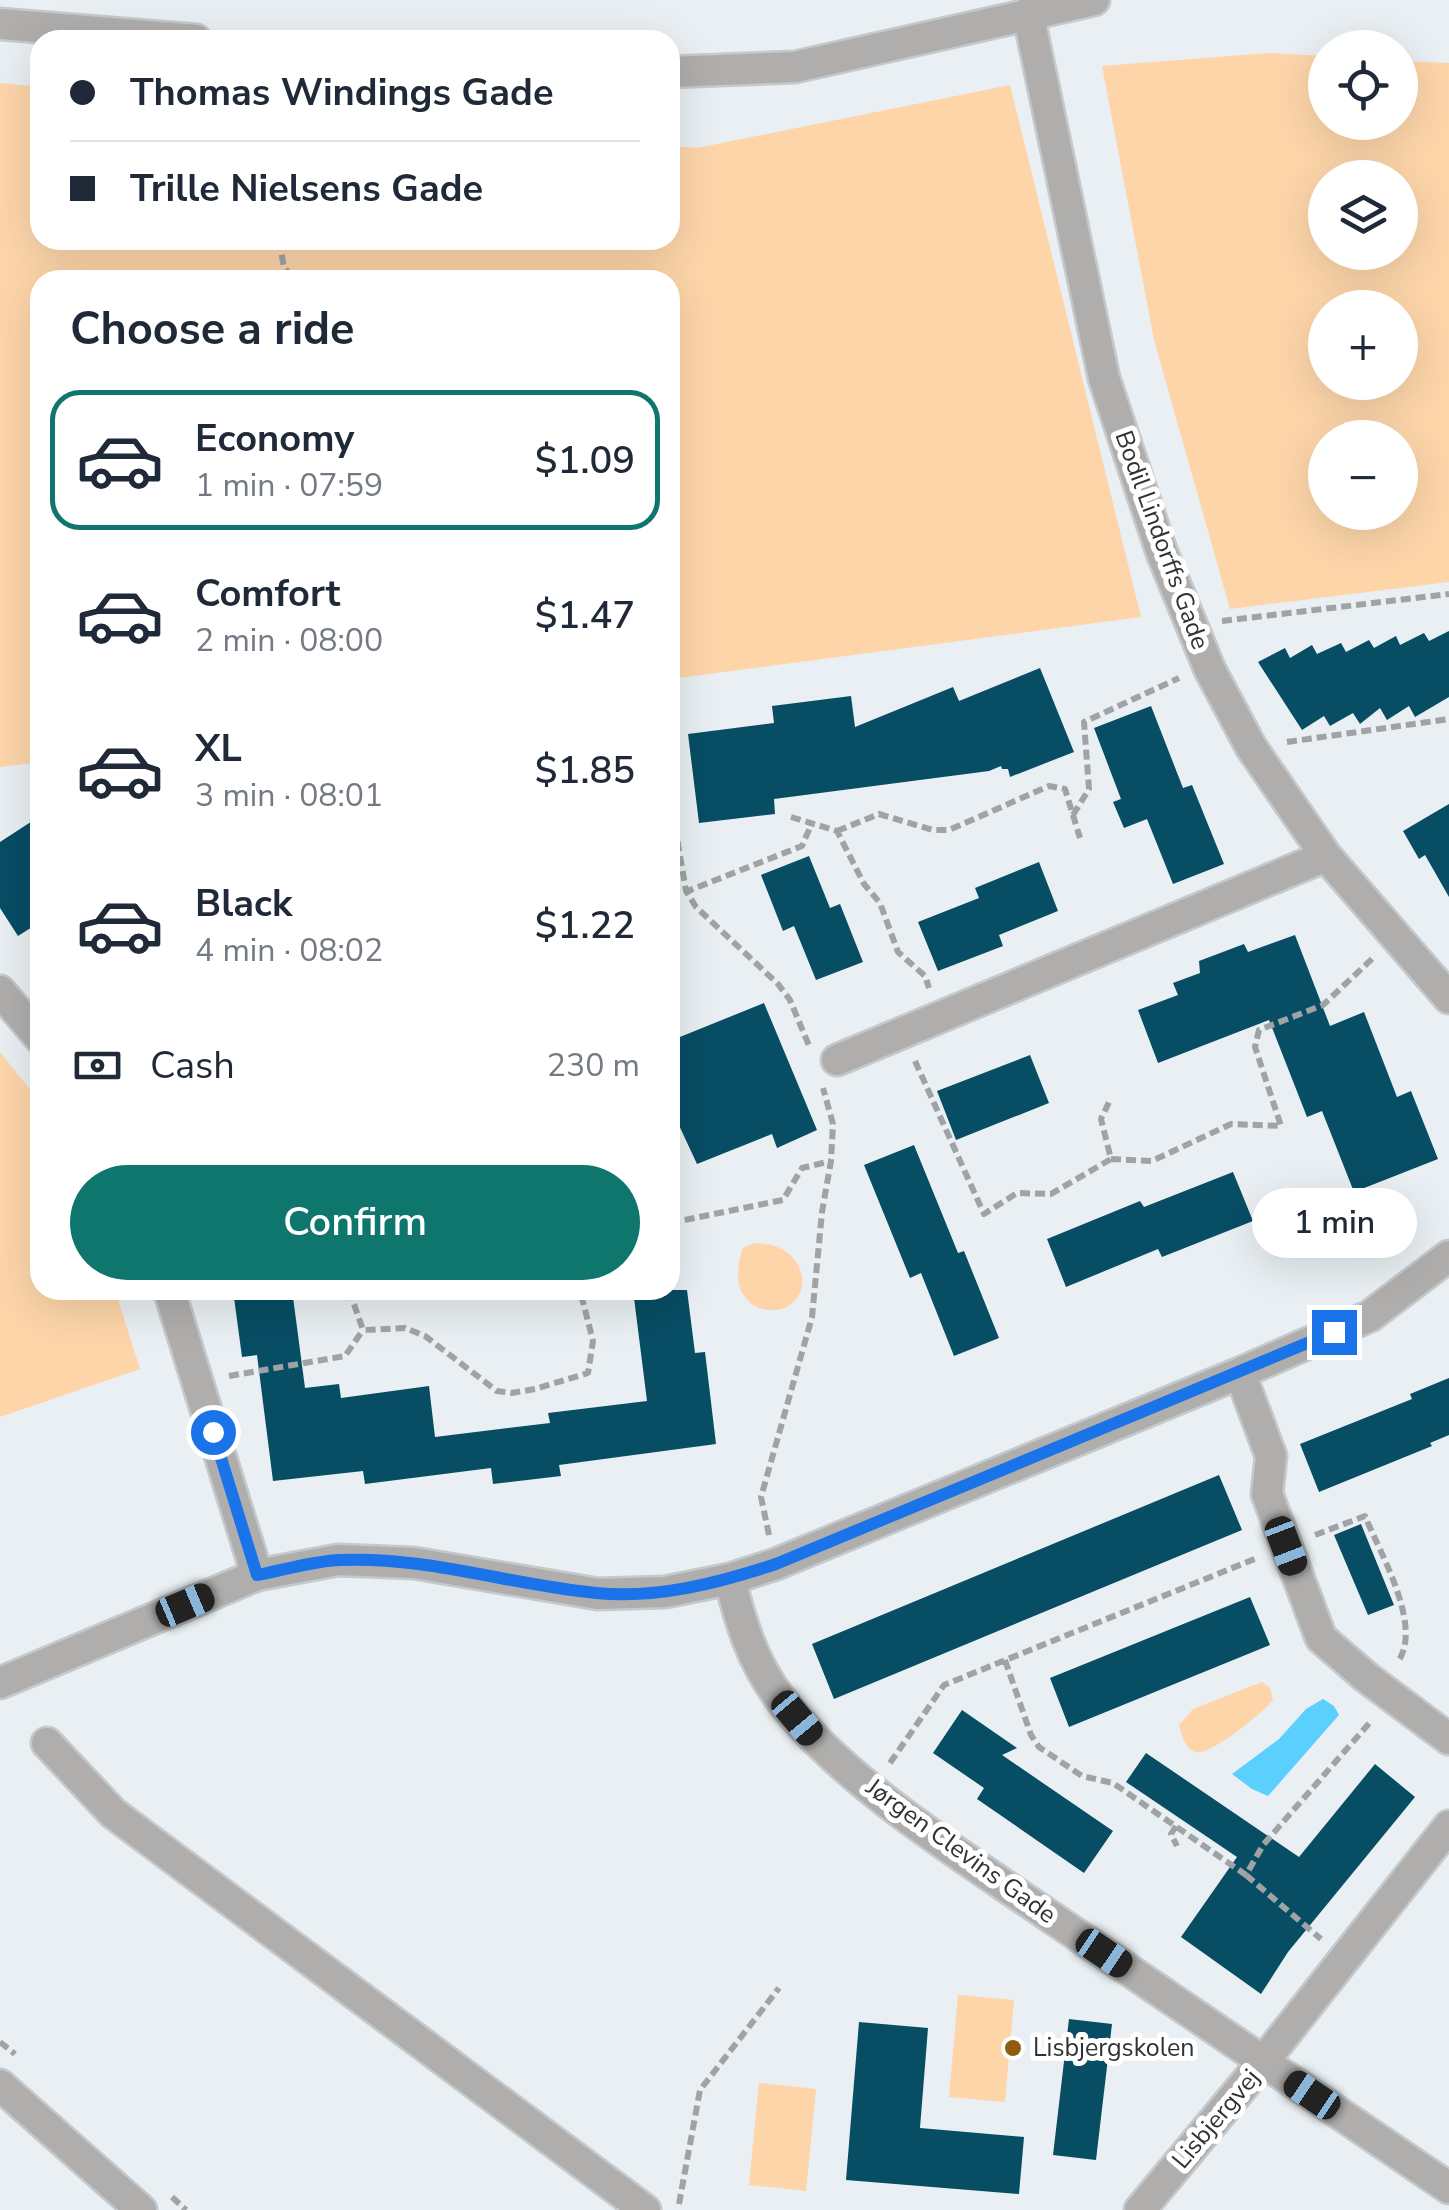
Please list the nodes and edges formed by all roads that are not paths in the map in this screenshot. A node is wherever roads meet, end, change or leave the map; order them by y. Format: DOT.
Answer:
graph roads {
  1 [pos="1094,0"];
  2 [pos="1028,13"];
  3 [pos="0,24"];
  4 [pos="74,30"];
  5 [pos="680,72"];
  6 [pos="1326,856"];
  7 [pos="0,991"];
  8 [pos="1449,998"];
  9 [pos="30,1026"];
  10 [pos="824,1066"];
  11 [pos="1447,1265"];
  12 [pos="172,1300"];
  13 [pos="1240,1373"];
  14 [pos="257,1575"];
  15 [pos="730,1579"];
  16 [pos="2,1683"];
  17 [pos="1449,1739"];
  18 [pos="47,1743"];
  19 [pos="1449,1826"];
  20 [pos="1263,2062"];
  21 [pos="0,2085"];
  22 [pos="1449,2188"];
  23 [pos="608,2198"];
  24 [pos="141,2210"];
  25 [pos="645,2210"];
  26 [pos="1140,2210"];
  1 -- 2 [label="street"];
  2 -- 5 [label="street"];
  2 -- 6 [label="street, Bodil Lindorffs Gade"];
  3 -- 4 [label="street"];
  6 -- 8 [label="street, Bodil Lindorffs Gade"];
  6 -- 10 [label="street"];
  7 -- 9 [label="street"];
  11 -- 13 [label="street"];
  12 -- 14 [label="street"];
  13 -- 15 [label="street"];
  13 -- 17 [label="street"];
  14 -- 15 [label="street"];
  14 -- 16 [label="street"];
  15 -- 20 [label="street, Jørgen Clevins Gade"];
  18 -- 23 [label="street"];
  19 -- 20 [label="street"];
  20 -- 22 [label="street, Lisbjergvej"];
  20 -- 26 [label="street, Lisbjergvej"];
  21 -- 24 [label="street"];
  23 -- 25 [label="street"];
}
